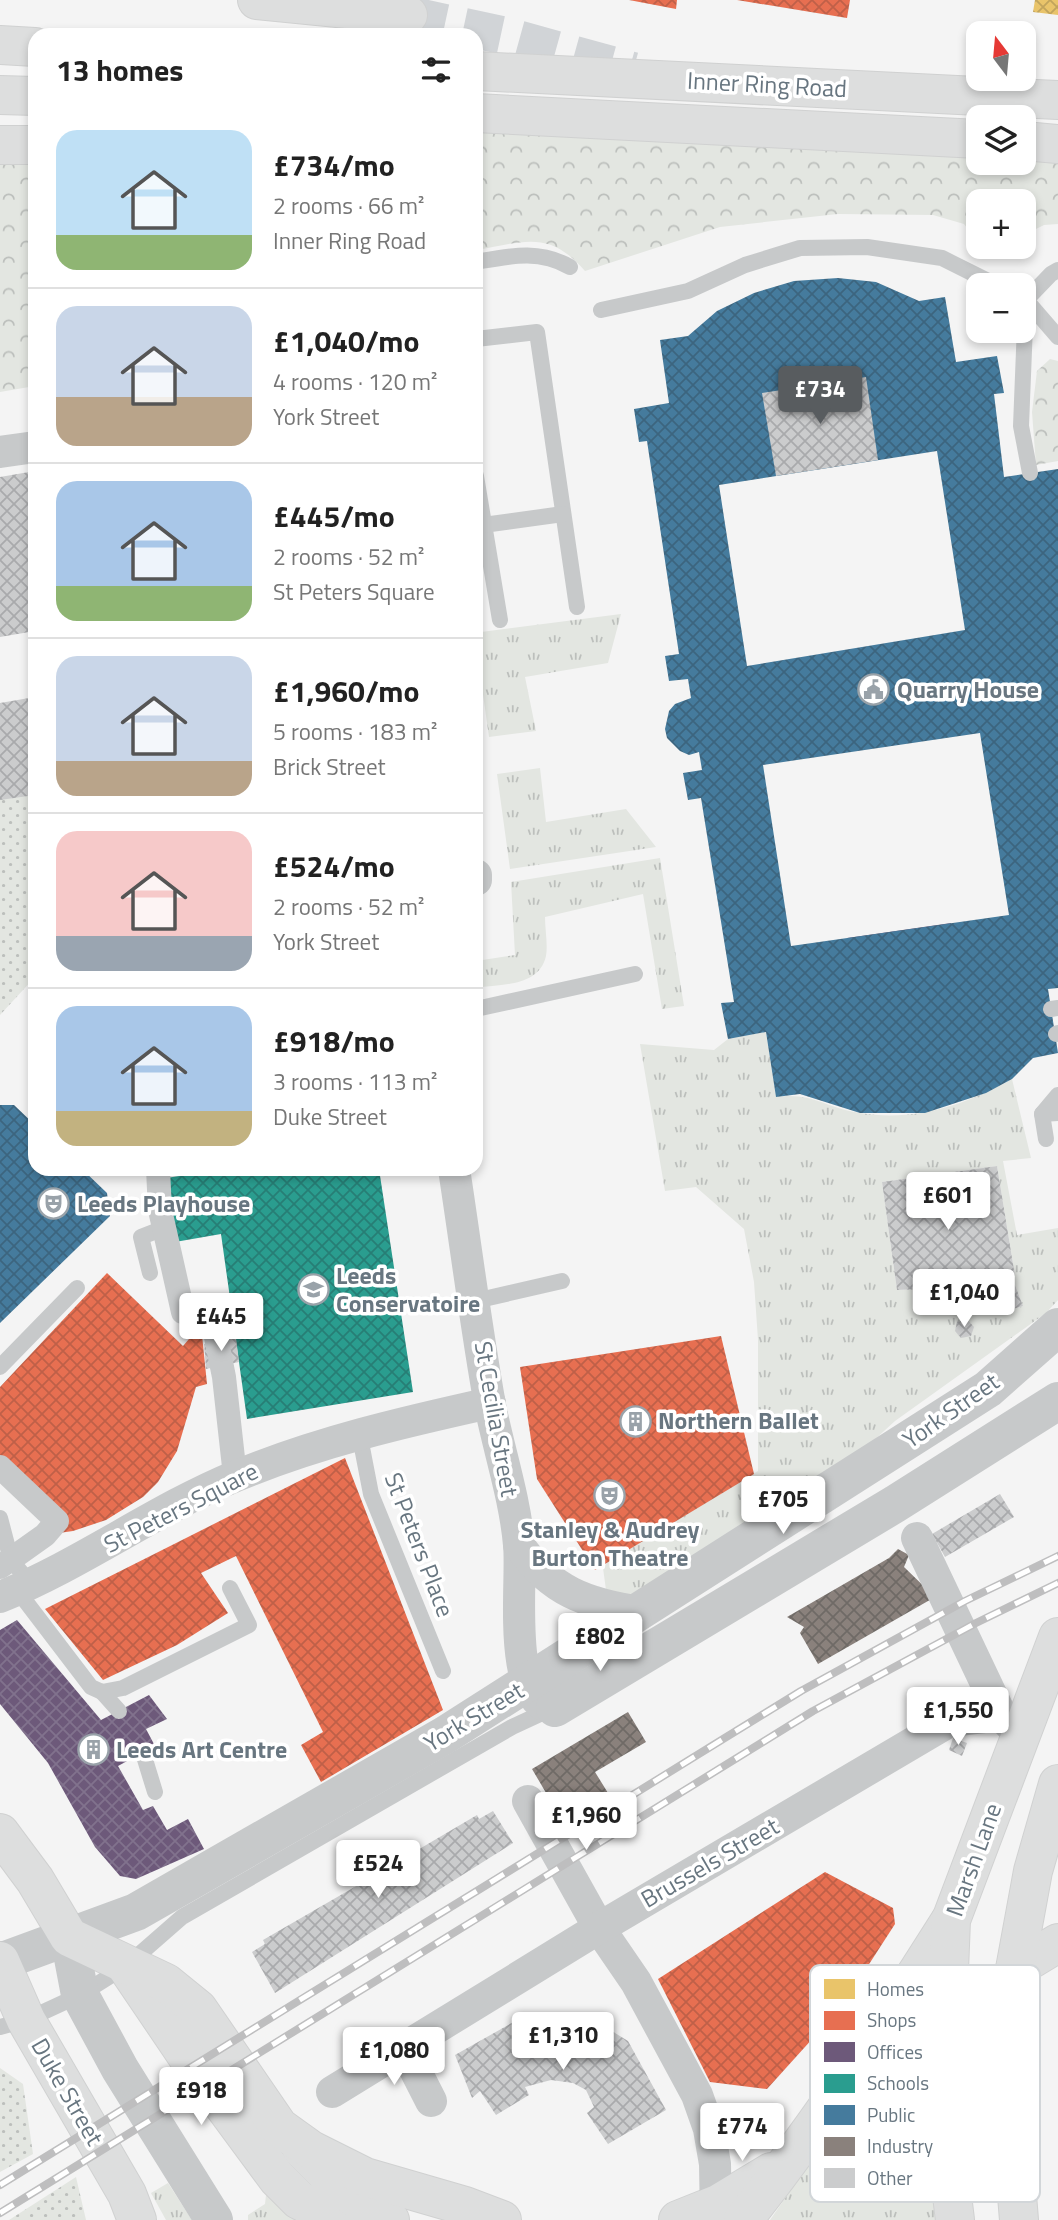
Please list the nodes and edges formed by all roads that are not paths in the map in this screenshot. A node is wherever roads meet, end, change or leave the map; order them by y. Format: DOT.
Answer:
graph roads {
  1 [pos="257,0"];
  2 [pos="408,15"];
  3 [pos="0,45"];
  4 [pos="28,47"];
  5 [pos="483,71"];
  6 [pos="0,95"];
  7 [pos="28,96"];
  8 [pos="1058,100"];
  9 [pos="483,113"];
  10 [pos="966,138"];
  11 [pos="0,145"];
  12 [pos="28,145"];
  13 [pos="483,261"];
  14 [pos="570,267"];
  15 [pos="1058,271"];
  16 [pos="972,273"];
  17 [pos="1036,289"];
  18 [pos="601,310"];
  19 [pos="1036,312"];
  20 [pos="1058,337"];
  21 [pos="483,338"];
  22 [pos="1024,343"];
  23 [pos="28,448"];
  24 [pos="0,452"];
  25 [pos="1030,473"];
  26 [pos="563,514"];
  27 [pos="483,525"];
  28 [pos="483,539"];
  29 [pos="577,607"];
  30 [pos="500,620"];
  31 [pos="635,974"];
  32 [pos="483,1007"];
  33 [pos="1058,1095"];
  34 [pos="1050,1114"];
  35 [pos="1046,1139"];
  36 [pos="159,1176"];
  37 [pos="455,1176"];
  38 [pos="164,1228"];
  39 [pos="150,1273"];
  40 [pos="562,1282"];
  41 [pos="77,1287"];
  42 [pos="475,1301"];
  43 [pos="1058,1327"];
  44 [pos="0,1367"];
  45 [pos="490,1403"];
  46 [pos="1053,1410"];
  47 [pos="359,1432"];
  48 [pos="0,1468"];
  49 [pos="235,1476"];
  50 [pos="0,1518"];
  51 [pos="913,1530"];
  52 [pos="519,1545"];
  53 [pos="12,1580"];
  54 [pos="230,1588"];
  55 [pos="640,1612"];
  56 [pos="1058,1637"];
  57 [pos="443,1671"];
  58 [pos="102,1692"];
  59 [pos="541,1696"];
  60 [pos="119,1711"];
  61 [pos="1010,1725"];
  62 [pos="143,1753"];
  63 [pos="1058,1784"];
  64 [pos="155,1792"];
  65 [pos="528,1801"];
  66 [pos="985,1830"];
  67 [pos="0,1833"];
  68 [pos="1045,1875"];
  69 [pos="951,1920"];
  70 [pos="599,1928"];
  71 [pos="69,1937"];
  72 [pos="1058,1943"];
  73 [pos="0,1962"];
  74 [pos="923,1965"];
  75 [pos="949,1965"];
  76 [pos="1016,1965"];
  77 [pos="1022,1965"];
  78 [pos="126,1966"];
  79 [pos="80,1995"];
  80 [pos="13,2023"];
  81 [pos="404,2048"];
  82 [pos="332,2092"];
  83 [pos="431,2101"];
  84 [pos="279,2127"];
  85 [pos="810,2133"];
  86 [pos="952,2202"];
  87 [pos="1018,2202"];
  88 [pos="726,2215"];
  89 [pos="498,2219"];
  90 [pos="137,2220"];
  91 [pos="214,2220"];
  92 [pos="338,2220"];
  93 [pos="390,2220"];
  94 [pos="678,2220"];
  95 [pos="954,2220"];
  96 [pos="1019,2220"];
  1 -- 2 [label="main road"];
  3 -- 4 [label="main road"];
  5 -- 8 [label="main road, Inner Ring Road"];
  6 -- 7 [label="main road"];
  9 -- 10 [label="main road, Inner Ring Road"];
  11 -- 12 [label="main road"];
  13 -- 14 [label="lane"];
  15 -- 17 [label="lane"];
  16 -- 18 [label="lane"];
  19 -- 20 [label="lane"];
  21 -- 26 [label="lane"];
  22 -- 25 [label="lane"];
  23 -- 24 [label="street"];
  26 -- 27 [label="lane"];
  26 -- 29 [label="lane"];
  28 -- 30 [label="lane"];
  31 -- 32 [label="lane"];
  33 -- 34 [label="lane"];
  34 -- 35 [label="lane"];
  36 -- 38 [label="street"];
  37 -- 42 [label="street, St Cecilia Street"];
  38 -- 39 [label="lane"];
  38 -- 49 [label="street"];
  40 -- 42 [label="lane"];
  41 -- 44 [label="lane"];
  42 -- 45 [label="street, St Cecilia Street"];
  43 -- 55 [label="street, York Street"];
  45 -- 47 [label="street, St Peters Square"];
  45 -- 52 [label="street, St Cecilia Street"];
  46 -- 59 [label="street, York Street"];
  47 -- 49 [label="street, St Peters Square"];
  47 -- 57 [label="lane, St Peters Place"];
  48 -- 53 [label="street"];
  49 -- 53 [label="street, St Peters Square"];
  50 -- 53 [label="lane"];
  51 -- 61 [label="street"];
  52 -- 55 [label="street, St Cecilia Street"];
  52 -- 59 [label="street, St Cecilia Street"];
  53 -- 58 [label="lane"];
  54 -- 58 [label="lane"];
  55 -- 59 [label="street, York Street"];
  56 -- 61 [label="main road, Marsh Lane"];
  58 -- 60 [label="lane"];
  59 -- 71 [label="street, York Street"];
  59 -- 78 [label="lane, York Street"];
  61 -- 66 [label="main road, Marsh Lane"];
  61 -- 70 [label="street, Brussels Street"];
  62 -- 64 [label="lane"];
  63 -- 68 [label="main road"];
  65 -- 70 [label="street"];
  66 -- 68 [label="main road"];
  66 -- 69 [label="main road, Marsh Lane"];
  67 -- 71 [label="main road"];
  68 -- 76 [label="main road"];
  69 -- 74 [label="main road"];
  69 -- 75 [label="main road, Marsh Lane"];
  70 -- 81 [label="street, Brussels Street"];
  70 -- 88 [label="street"];
  71 -- 73 [label="street, York Street"];
  71 -- 78 [label="main road"];
  71 -- 79 [label="street"];
  72 -- 77 [label="main road"];
  73 -- 80 [label="main road, Duke Street"];
  78 -- 79 [label="lane, York Street"];
  78 -- 84 [label="main road"];
  78 -- 92 [label="main road"];
  79 -- 80 [label="lane, York Street"];
  79 -- 91 [label="street"];
  80 -- 90 [label="main road, Duke Street"];
  81 -- 82 [label="street, Brussels Street"];
  81 -- 83 [label="street"];
  84 -- 89 [label="main road"];
  84 -- 93 [label="main road"];
  85 -- 88 [label="main road"];
  86 -- 95 [label="main road, Marsh Lane"];
  87 -- 96 [label="main road"];
  88 -- 94 [label="main road"];
}
